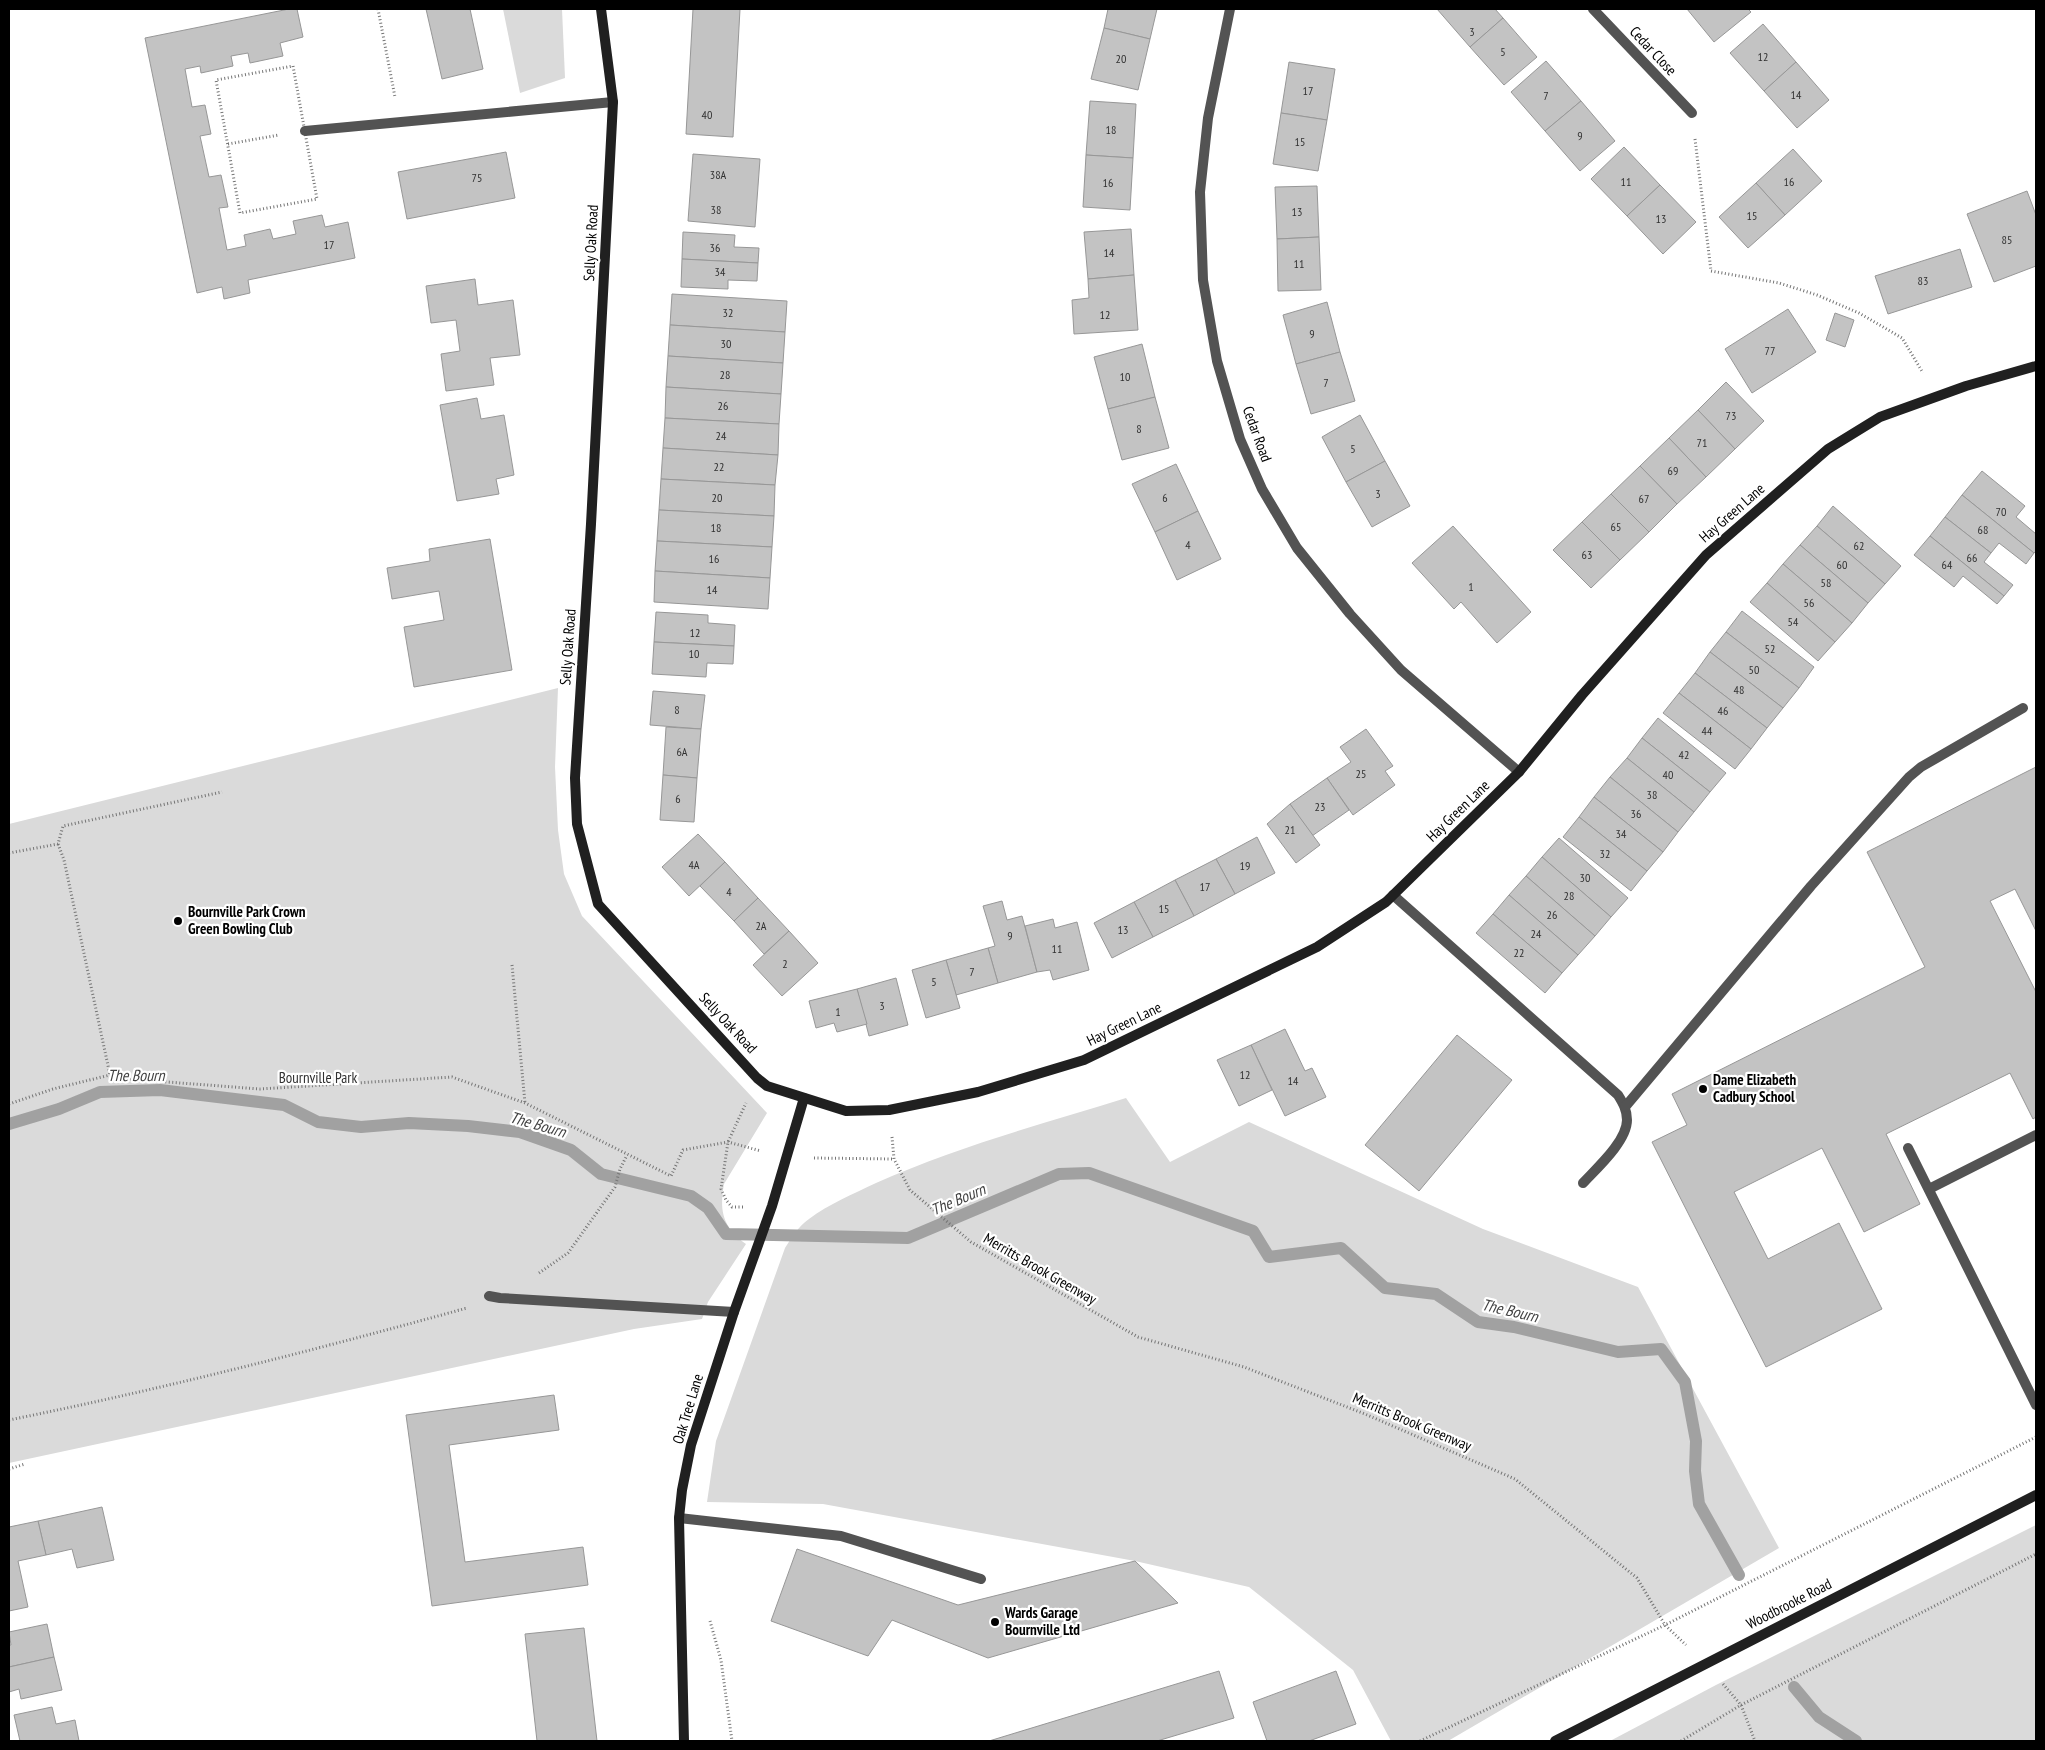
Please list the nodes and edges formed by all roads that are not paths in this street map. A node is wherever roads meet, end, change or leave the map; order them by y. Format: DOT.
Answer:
graph roads {
  1 [pos="602,9"];
  2 [pos="1230,9"];
  3 [pos="1593,9"];
  4 [pos="613,102"];
  5 [pos="1692,113"];
  6 [pos="300,132"];
  7 [pos="2036,366"];
  8 [pos="2023,708"];
  9 [pos="1519,772"];
  10 [pos="1393,895"];
  11 [pos="804,1098"];
  12 [pos="1625,1107"];
  13 [pos="2036,1135"];
  14 [pos="1908,1148"];
  15 [pos="1583,1183"];
  16 [pos="1929,1189"];
  17 [pos="489,1296"];
  18 [pos="734,1312"];
  19 [pos="2036,1405"];
  20 [pos="2036,1495"];
  21 [pos="679,1518"];
  22 [pos="981,1579"];
  23 [pos="684,1741"];
  24 [pos="1555,1741"];
  1 -- 4 [label="street, Selly Oak Road"];
  2 -- 9 [label="street, Cedar Road"];
  3 -- 5 [label="street, Cedar Close"];
  4 -- 6 [label="street"];
  4 -- 11 [label="street, Selly Oak Road"];
  7 -- 9 [label="street, Hay Green Lane"];
  8 -- 12 [label="street"];
  9 -- 10 [label="street, Hay Green Lane"];
  10 -- 11 [label="street, Hay Green Lane"];
  10 -- 12 [label="street"];
  11 -- 18 [label="street, Oak Tree Lane"];
  12 -- 15 [label="street"];
  13 -- 16 [label="street"];
  14 -- 16 [label="street"];
  16 -- 19 [label="street"];
  17 -- 18 [label="street"];
  18 -- 21 [label="street, Oak Tree Lane"];
  20 -- 24 [label="street, Woodbrooke Road"];
  21 -- 22 [label="street"];
  21 -- 23 [label="street, Oak Tree Lane"];
}
